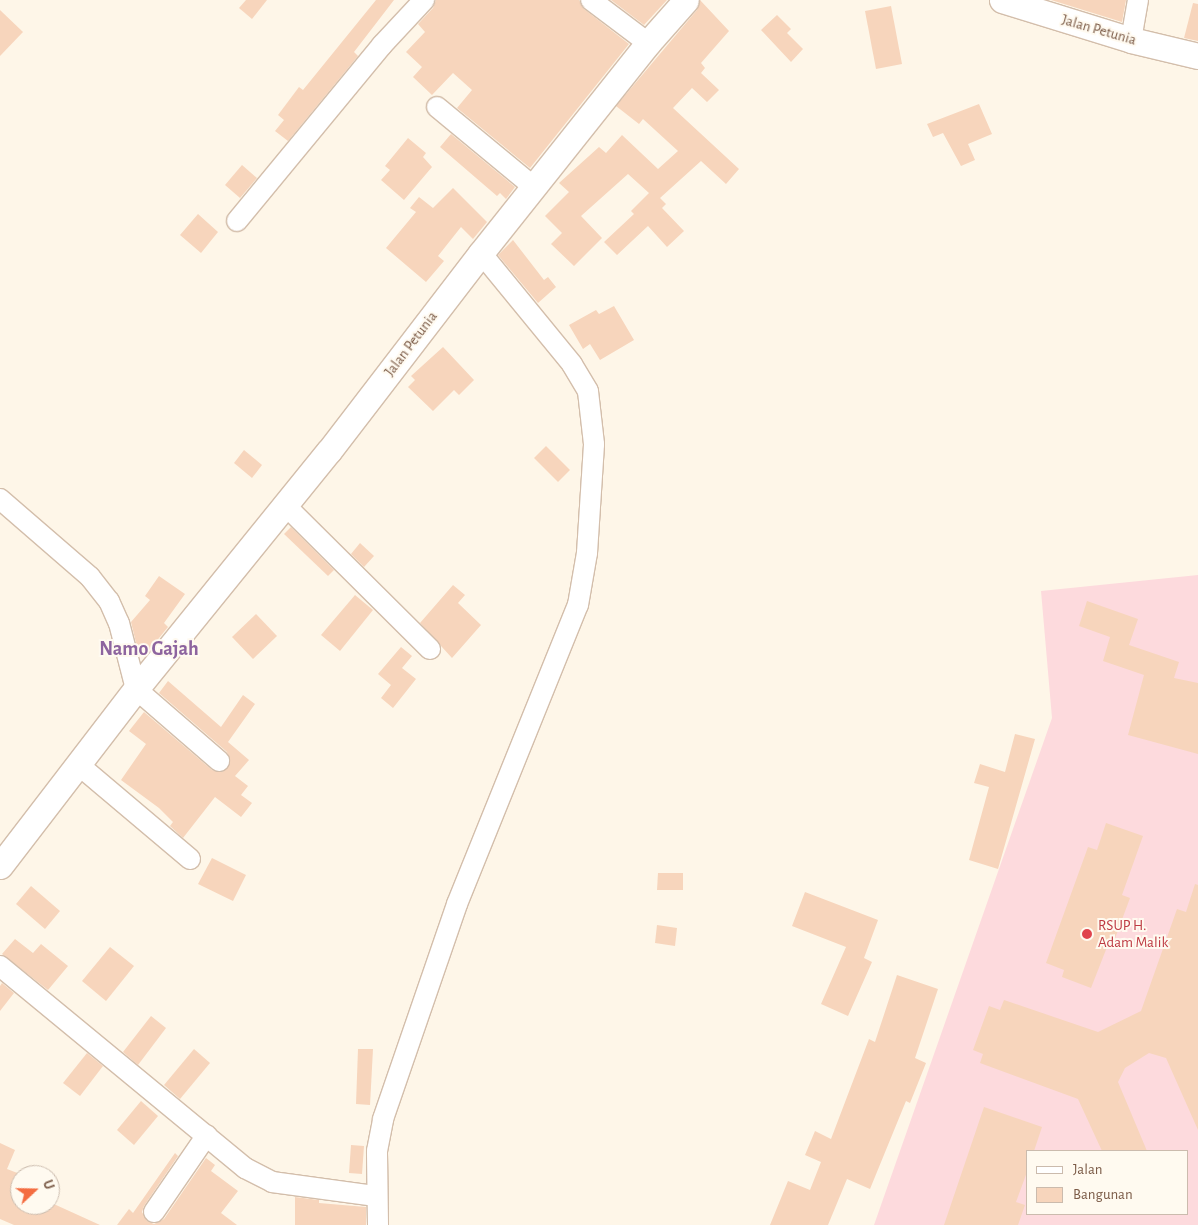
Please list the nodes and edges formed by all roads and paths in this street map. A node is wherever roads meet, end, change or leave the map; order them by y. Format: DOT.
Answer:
graph roads {
  1 [pos="424,0"];
  2 [pos="591,0"];
  3 [pos="686,0"];
  4 [pos="1002,0"];
  5 [pos="1138,0"];
  6 [pos="1131,40"];
  7 [pos="648,43"];
  8 [pos="1198,56"];
  9 [pos="437,107"];
  10 [pos="535,188"];
  11 [pos="238,221"];
  12 [pos="481,253"];
  13 [pos="0,499"];
  14 [pos="286,506"];
  15 [pos="430,649"];
  16 [pos="136,689"];
  17 [pos="219,761"];
  18 [pos="80,766"];
  19 [pos="190,859"];
  20 [pos="0,866"];
  21 [pos="0,966"];
  22 [pos="207,1135"];
  23 [pos="376,1196"];
  24 [pos="154,1212"];
  25 [pos="378,1225"];
  1 -- 11 [label="street"];
  2 -- 7 [label="street"];
  3 -- 7 [label="street, Jalan Petunia"];
  4 -- 6 [label="street, Jalan Petunia"];
  5 -- 6 [label="street"];
  6 -- 8 [label="street, Jalan Petunia"];
  7 -- 10 [label="street, Jalan Petunia"];
  9 -- 10 [label="street"];
  10 -- 12 [label="street, Jalan Petunia"];
  12 -- 14 [label="street, Jalan Petunia"];
  12 -- 23 [label="street"];
  13 -- 16 [label="street"];
  14 -- 15 [label="street"];
  14 -- 16 [label="street, Jalan Petunia"];
  16 -- 17 [label="street"];
  16 -- 18 [label="street, Jalan Petunia"];
  18 -- 19 [label="street"];
  18 -- 20 [label="street, Jalan Petunia"];
  21 -- 22 [label="street"];
  22 -- 23 [label="street"];
  22 -- 24 [label="street"];
  23 -- 25 [label="street"];
}
